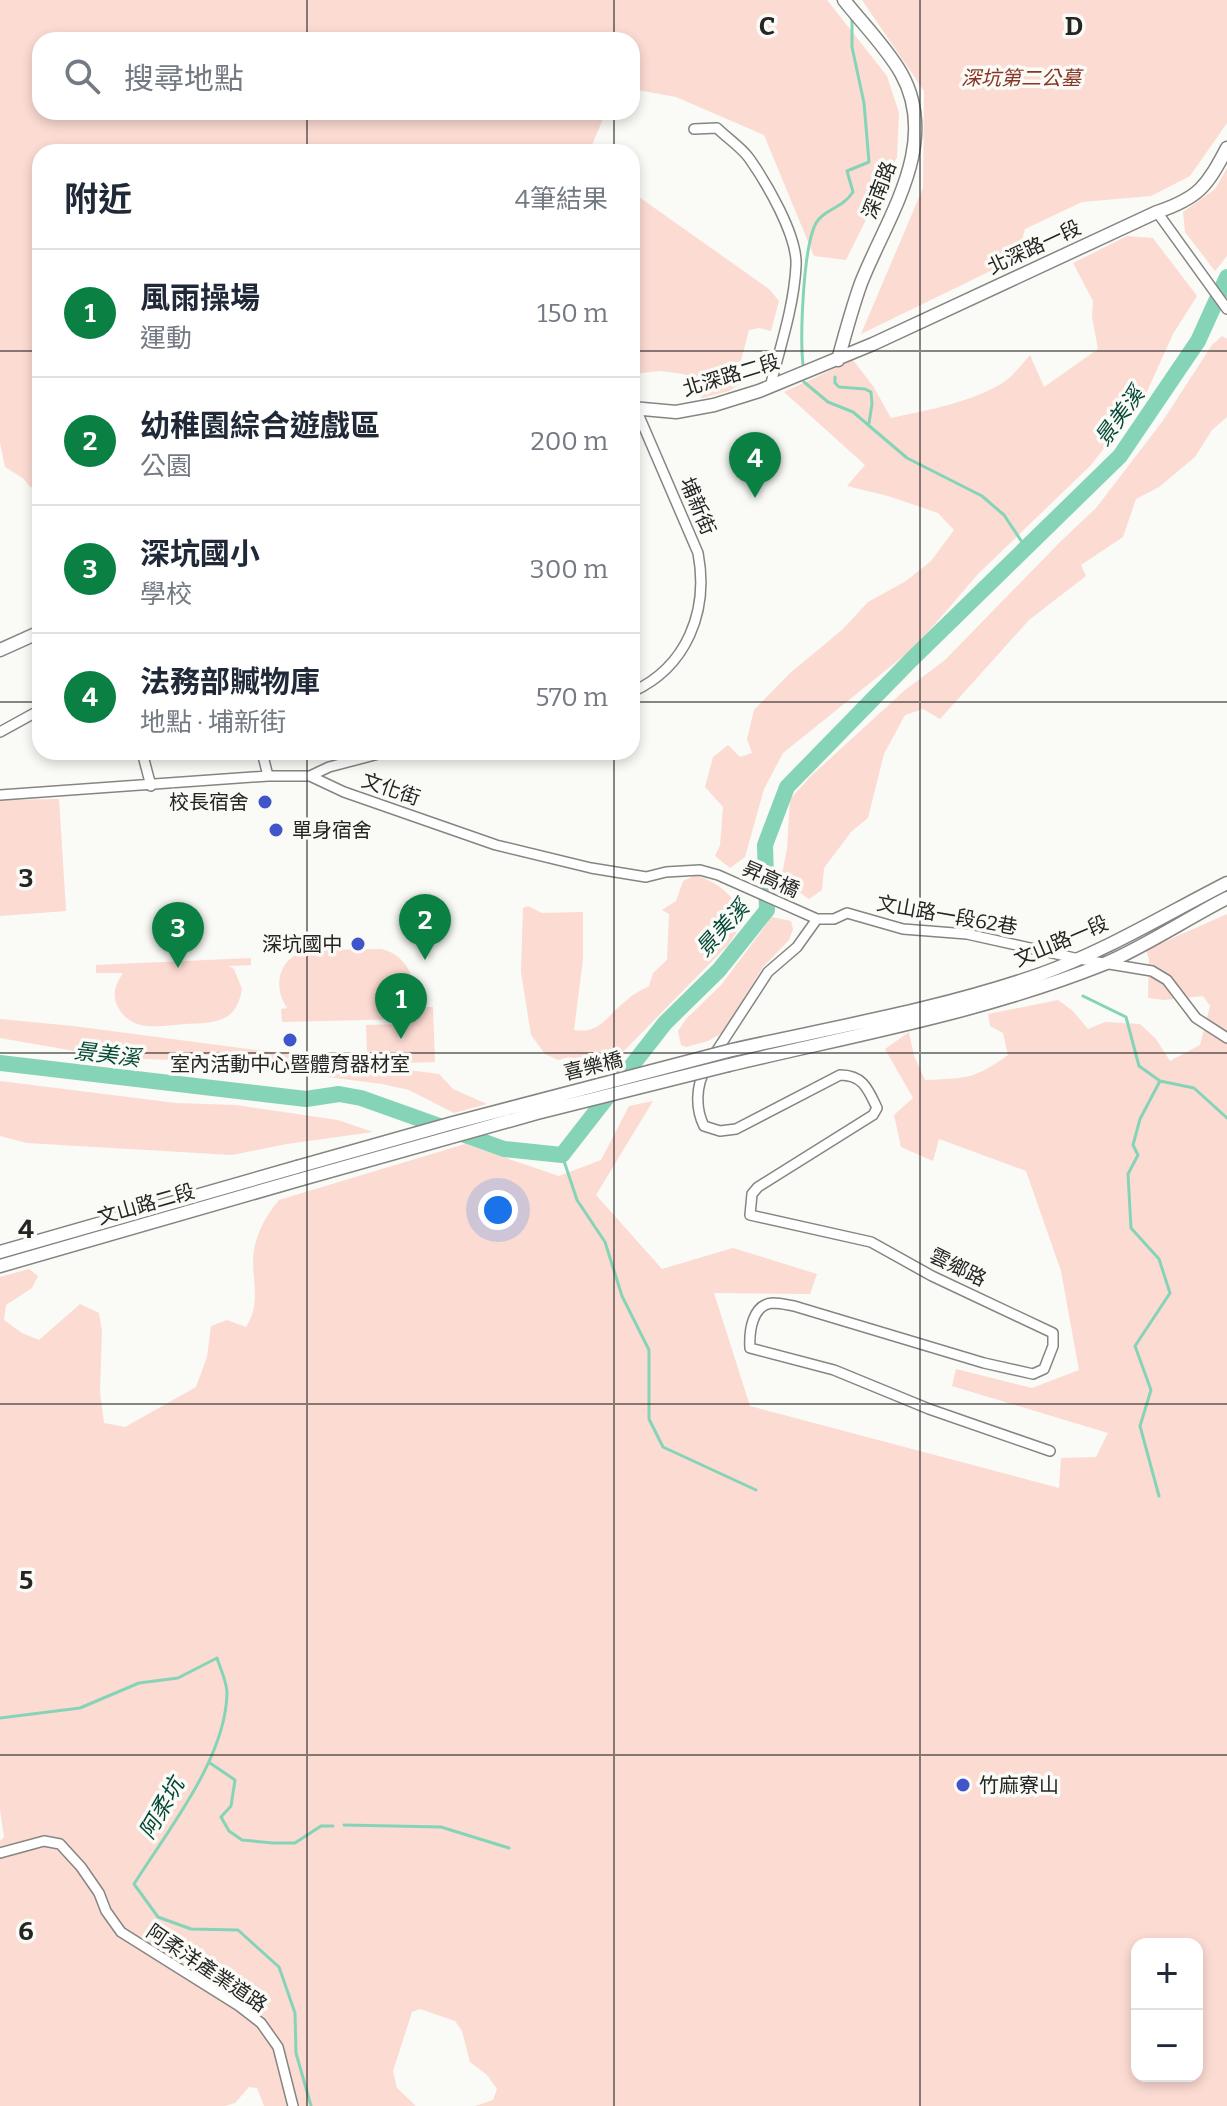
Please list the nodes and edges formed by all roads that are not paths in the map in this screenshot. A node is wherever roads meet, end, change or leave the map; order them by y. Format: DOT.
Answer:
graph roads {
  1 [pos="846,3"];
  2 [pos="694,129"];
  3 [pos="1227,148"];
  4 [pos="1157,212"];
  5 [pos="1227,309"];
  6 [pos="838,360"];
  7 [pos="770,387"];
  8 [pos="640,409"];
  9 [pos="640,422"];
  10 [pos="32,636"];
  11 [pos="0,650"];
  12 [pos="640,688"];
  13 [pos="32,714"];
  14 [pos="0,732"];
  15 [pos="144,760"];
  16 [pos="264,760"];
  17 [pos="354,760"];
  18 [pos="268,776"];
  19 [pos="310,776"];
  20 [pos="151,786"];
  21 [pos="0,795"];
  22 [pos="718,875"];
  23 [pos="1227,883"];
  24 [pos="1227,898"];
  25 [pos="814,918"];
  26 [pos="1079,959"];
  27 [pos="1107,962"];
  28 [pos="902,1018"];
  29 [pos="1227,1038"];
  30 [pos="300,1173"];
  31 [pos="0,1252"];
  32 [pos="0,1266"];
  33 [pos="1050,1451"];
  34 [pos="0,1853"];
  35 [pos="293,2106"];
  1 -- 6 [label="main road, 深南路"];
  2 -- 7 [label="street"];
  3 -- 4 [label="main road, 北深路一段"];
  4 -- 5 [label="street"];
  4 -- 6 [label="main road, 北深路一段"];
  6 -- 7 [label="main road, 北深路二段"];
  7 -- 8 [label="main road, 北深路二段"];
  9 -- 12 [label="street, 埔新街"];
  10 -- 11 [label="main road"];
  13 -- 14 [label="street"];
  15 -- 20 [label="street"];
  16 -- 18 [label="street"];
  17 -- 19 [label="street"];
  18 -- 19 [label="street, 文化街"];
  18 -- 20 [label="street, 文化街"];
  19 -- 22 [label="street, 文化街"];
  20 -- 21 [label="street, 文化街"];
  22 -- 25 [label="street, 昇高橋"];
  23 -- 26 [label="main road, 文山路一段"];
  24 -- 27 [label="main road, 文山路一段"];
  25 -- 26 [label="street, 文山路一段62巷"];
  25 -- 33 [label="street, 雲鄉路"];
  26 -- 27 [label="street, 文山路一段62巷"];
  26 -- 28 [label="main road, 文山路一段"];
  27 -- 28 [label="main road, 文山路一段"];
  27 -- 29 [label="street, 文山路一段62巷"];
  28 -- 30 [label="main road, 喜樂橋, bridge"];
  30 -- 31 [label="main road, 文山路二段"];
  30 -- 32 [label="main road, 文山路二段"];
  34 -- 35 [label="street, 阿柔洋產業道路"];
}
